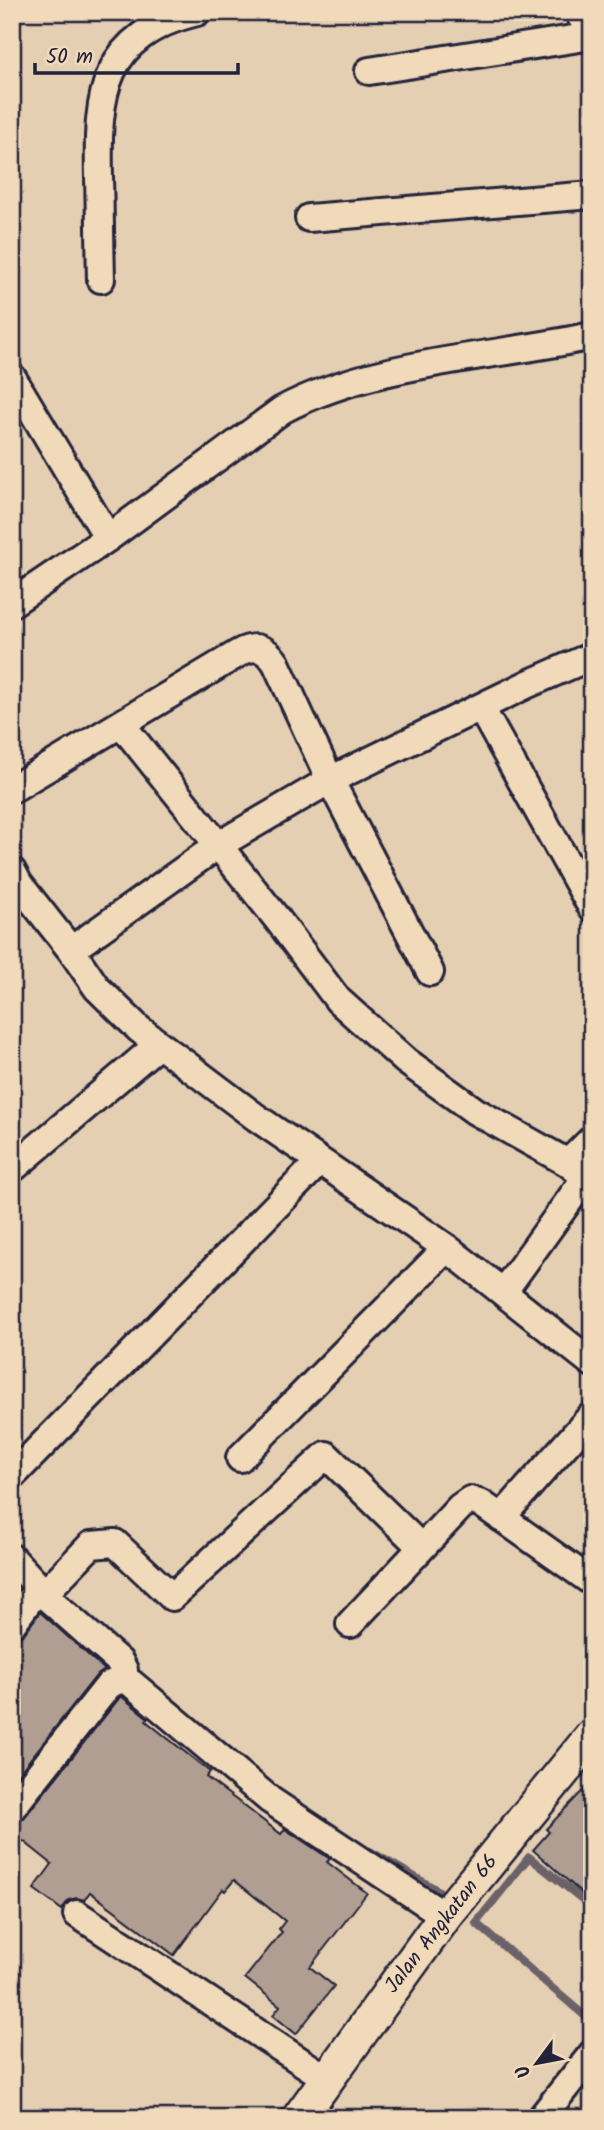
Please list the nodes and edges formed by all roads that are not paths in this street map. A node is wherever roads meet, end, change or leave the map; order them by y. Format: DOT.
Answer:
graph roads {
  1 [pos="197,12"];
  2 [pos="585,12"];
  3 [pos="592,20"];
  4 [pos="592,36"];
  5 [pos="369,72"];
  6 [pos="592,195"];
  7 [pos="309,218"];
  8 [pos="101,279"];
  9 [pos="592,336"];
  10 [pos="12,377"];
  11 [pos="108,538"];
  12 [pos="12,603"];
  13 [pos="592,656"];
  14 [pos="481,708"];
  15 [pos="122,725"];
  16 [pos="330,780"];
  17 [pos="12,789"];
  18 [pos="217,846"];
  19 [pos="15,882"];
  20 [pos="592,908"];
  21 [pos="71,950"];
  22 [pos="430,972"];
  23 [pos="158,1045"];
  24 [pos="592,1139"];
  25 [pos="319,1163"];
  26 [pos="12,1169"];
  27 [pos="582,1174"];
  28 [pos="447,1248"];
  29 [pos="505,1292"];
  30 [pos="592,1363"];
  31 [pos="592,1415"];
  32 [pos="240,1458"];
  33 [pos="12,1476"];
  34 [pos="501,1518"];
  35 [pos="421,1547"];
  36 [pos="12,1558"];
  37 [pos="592,1582"];
  38 [pos="39,1590"];
  39 [pos="12,1624"];
  40 [pos="349,1624"];
  41 [pos="124,1680"];
  42 [pos="592,1736"];
  43 [pos="12,1808"];
  44 [pos="452,1908"];
  45 [pos="77,1914"];
  46 [pos="592,2054"];
  47 [pos="326,2078"];
  48 [pos="299,2118"];
  49 [pos="541,2118"];
  1 -- 8 [label="street"];
  2 -- 3 [label="highway"];
  4 -- 5 [label="street"];
  6 -- 7 [label="street"];
  9 -- 11 [label="street"];
  10 -- 11 [label="street"];
  11 -- 12 [label="street"];
  13 -- 14 [label="street"];
  14 -- 16 [label="street"];
  14 -- 20 [label="street"];
  15 -- 16 [label="street"];
  15 -- 17 [label="street"];
  15 -- 18 [label="street"];
  16 -- 18 [label="street"];
  16 -- 22 [label="street"];
  18 -- 21 [label="street"];
  18 -- 27 [label="street"];
  19 -- 21 [label="street"];
  21 -- 23 [label="street"];
  23 -- 25 [label="street"];
  23 -- 26 [label="street"];
  24 -- 27 [label="street"];
  25 -- 28 [label="street"];
  25 -- 33 [label="street"];
  27 -- 29 [label="street"];
  28 -- 29 [label="street"];
  28 -- 32 [label="street"];
  29 -- 30 [label="street"];
  31 -- 34 [label="street"];
  34 -- 35 [label="street"];
  34 -- 37 [label="street"];
  35 -- 38 [label="street"];
  35 -- 40 [label="street"];
  36 -- 38 [label="street"];
  38 -- 39 [label="street"];
  38 -- 41 [label="street"];
  41 -- 43 [label="street"];
  41 -- 44 [label="street"];
  42 -- 44 [label="street, Jalan Angkatan 66"];
  44 -- 47 [label="street, Jalan Angkatan 66"];
  45 -- 47 [label="street"];
  46 -- 49 [label="street"];
  47 -- 48 [label="street, Jalan Angkatan 66"];
}
